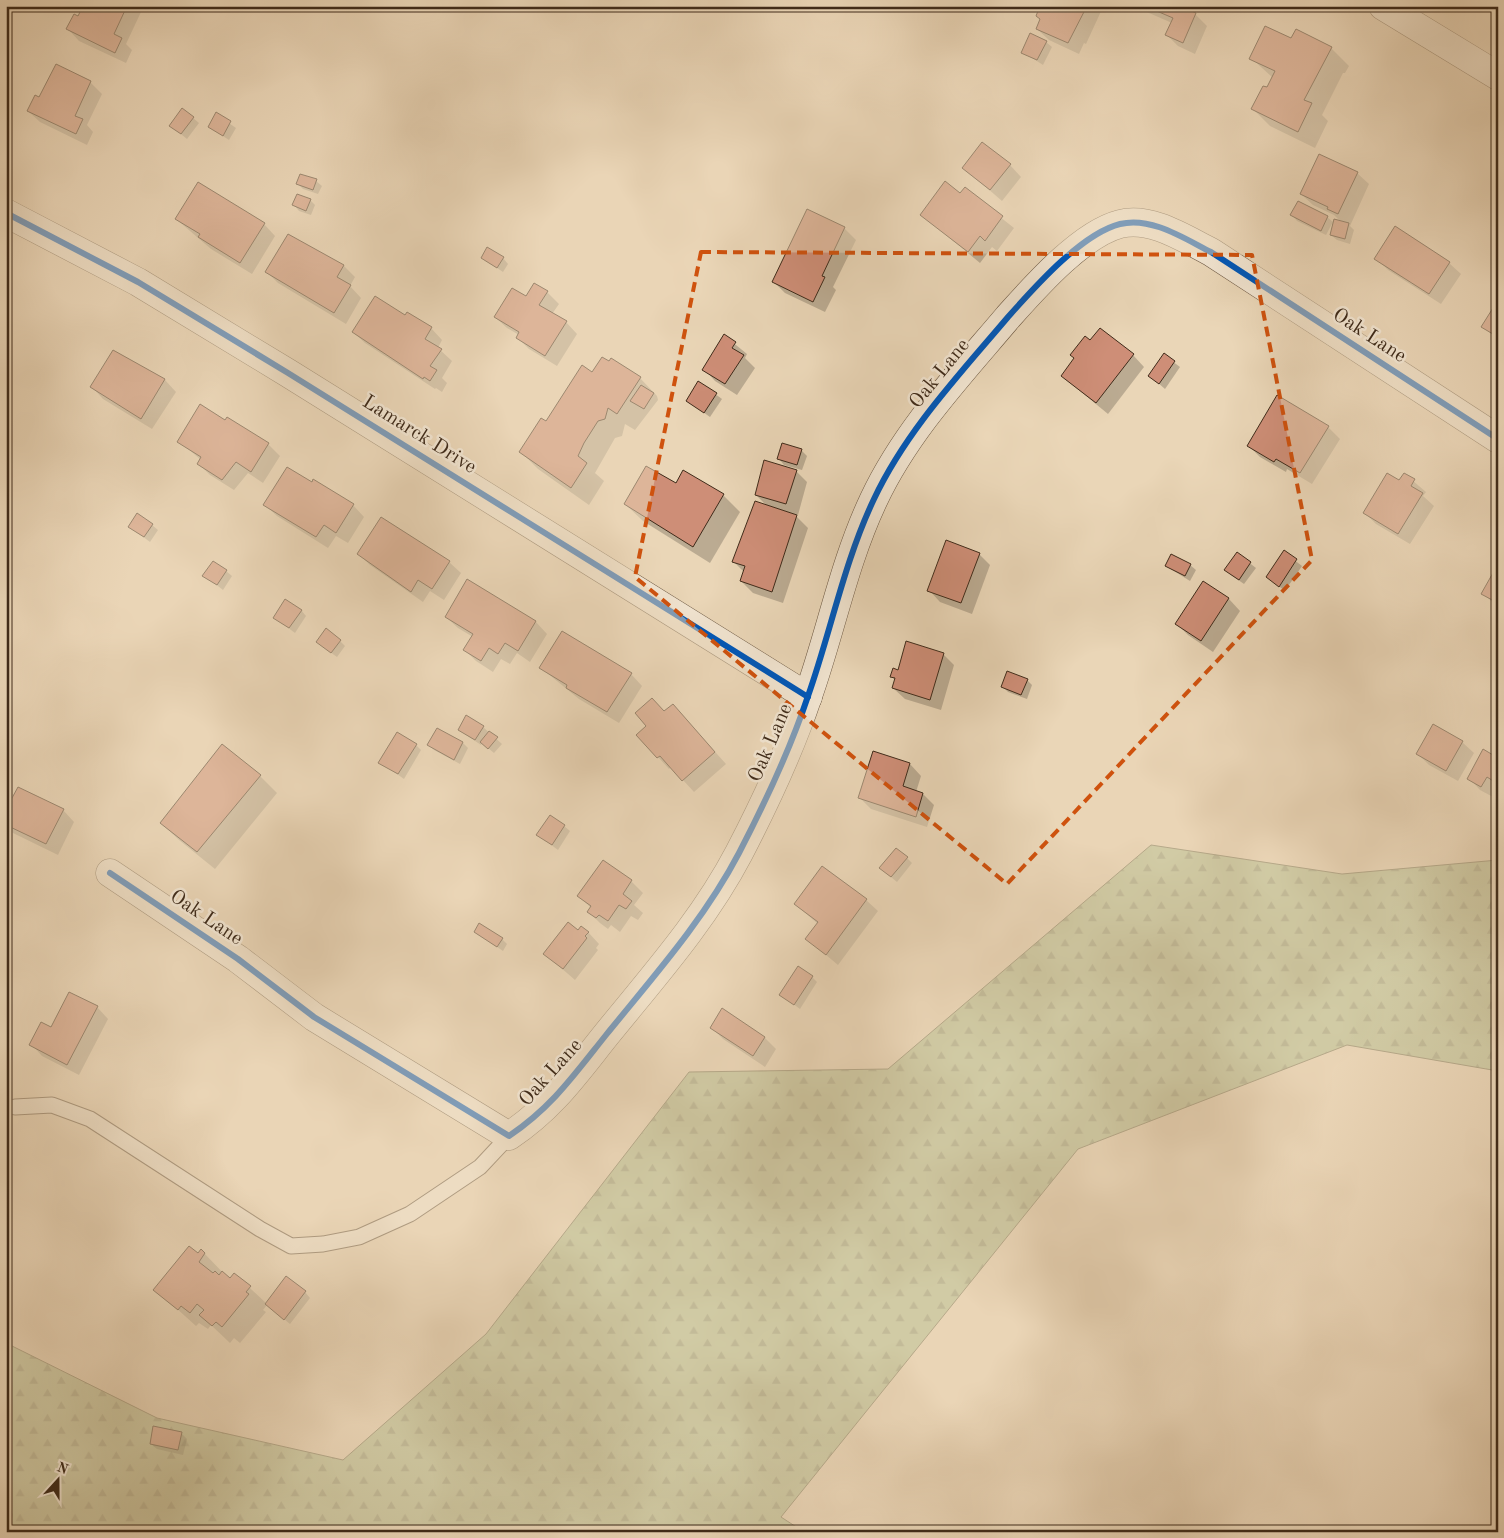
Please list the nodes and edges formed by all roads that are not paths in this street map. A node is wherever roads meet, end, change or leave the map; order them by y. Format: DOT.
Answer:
graph roads {
  1 [pos="1383,6"];
  2 [pos="1498,76"];
  3 [pos="6,213"];
  4 [pos="1498,439"];
  5 [pos="808,697"];
  6 [pos="110,873"];
  7 [pos="15,1107"];
  8 [pos="509,1136"];
  1 -- 2 [label="street"];
  3 -- 5 [label="street, Lamarck Drive"];
  4 -- 5 [label="street, Oak Lane"];
  5 -- 8 [label="street, Oak Lane"];
  6 -- 8 [label="street, Oak Lane"];
  7 -- 8 [label="lane"];
}
